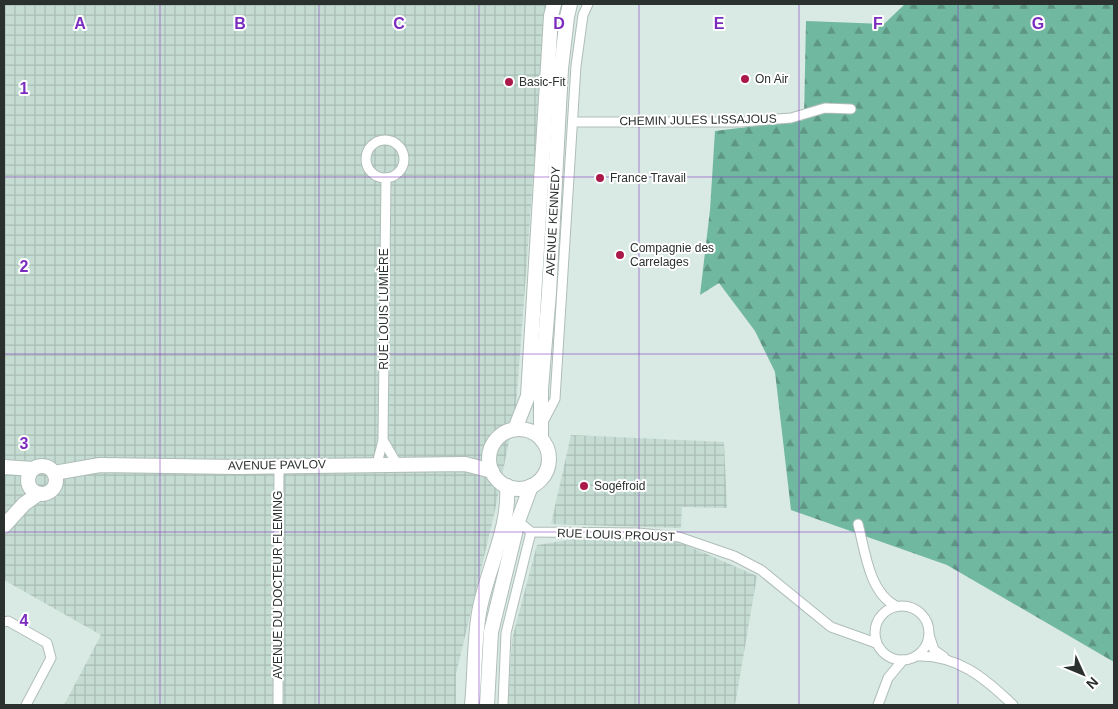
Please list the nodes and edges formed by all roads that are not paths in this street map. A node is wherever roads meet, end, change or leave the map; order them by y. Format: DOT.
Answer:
graph roads {
  1 [pos="554,4"];
  2 [pos="570,4"];
  3 [pos="588,4"];
  4 [pos="851,109"];
  5 [pos="574,122"];
  6 [pos="386,178"];
  7 [pos="515,429"];
  8 [pos="541,432"];
  9 [pos="383,440"];
  10 [pos="490,451"];
  11 [pos="377,464"];
  12 [pos="397,464"];
  13 [pos="465,464"];
  14 [pos="279,465"];
  15 [pos="8,467"];
  16 [pos="492,471"];
  17 [pos="55,478"];
  18 [pos="32,481"];
  19 [pos="507,486"];
  20 [pos="531,486"];
  21 [pos="518,521"];
  22 [pos="858,524"];
  23 [pos="4,526"];
  24 [pos="531,532"];
  25 [pos="883,596"];
  26 [pos="896,606"];
  27 [pos="883,614"];
  28 [pos="4,622"];
  29 [pos="875,627"];
  30 [pos="854,635"];
  31 [pos="929,635"];
  32 [pos="876,643"];
  33 [pos="884,654"];
  34 [pos="916,656"];
  35 [pos="946,659"];
  36 [pos="902,660"];
  37 [pos="888,678"];
  38 [pos="26,705"];
  39 [pos="278,705"];
  40 [pos="472,705"];
  41 [pos="487,705"];
  42 [pos="503,705"];
  43 [pos="878,705"];
  44 [pos="1014,705"];
  1 -- 7 [label="main road, AVENUE KENNEDY"];
  2 -- 8 [label="main road, AVENUE KENNEDY"];
  3 -- 5 [label="street"];
  4 -- 5 [label="street, CHEMIN JULES LISSAJOUS"];
  5 -- 8 [label="street"];
  6 -- 6 [label="street"];
  6 -- 9 [label="street, RUE LOUIS LUMIÈRE"];
  7 -- 8 [label="main road"];
  7 -- 10 [label="main road"];
  8 -- 20 [label="main road"];
  9 -- 11 [label="street, RUE LOUIS LUMIÈRE"];
  9 -- 12 [label="street"];
  10 -- 13 [label="main road, AVENUE PAVLOV"];
  10 -- 16 [label="main road"];
  11 -- 12 [label="main road, AVENUE PAVLOV"];
  11 -- 14 [label="main road, AVENUE PAVLOV"];
  12 -- 13 [label="main road, AVENUE PAVLOV"];
  13 -- 16 [label="main road, AVENUE PAVLOV"];
  14 -- 17 [label="main road, AVENUE PAVLOV"];
  14 -- 39 [label="street, AVENUE DU DOCTEUR FLEMING"];
  15 -- 18 [label="main road"];
  16 -- 19 [label="main road"];
  17 -- 18 [label="main road"];
  17 -- 18 [label="main road, AVENUE PAVLOV"];
  18 -- 23 [label="main road"];
  19 -- 20 [label="main road"];
  19 -- 40 [label="main road"];
  20 -- 21 [label="main road"];
  21 -- 24 [label="street"];
  21 -- 41 [label="main road"];
  22 -- 25 [label="street"];
  24 -- 30 [label="street, RUE LOUIS PROUST"];
  24 -- 42 [label="street"];
  25 -- 26 [label="street"];
  25 -- 27 [label="street"];
  26 -- 27 [label="street"];
  26 -- 31 [label="street"];
  27 -- 29 [label="street"];
  28 -- 38 [label="street"];
  29 -- 30 [label="street"];
  29 -- 32 [label="street"];
  30 -- 32 [label="street, RUE LOUIS PROUST"];
  31 -- 34 [label="street"];
  31 -- 35 [label="street"];
  32 -- 33 [label="street"];
  33 -- 36 [label="street"];
  33 -- 37 [label="street"];
  34 -- 35 [label="street"];
  34 -- 36 [label="street"];
  35 -- 44 [label="street"];
  36 -- 37 [label="street"];
  37 -- 43 [label="street"];
}
